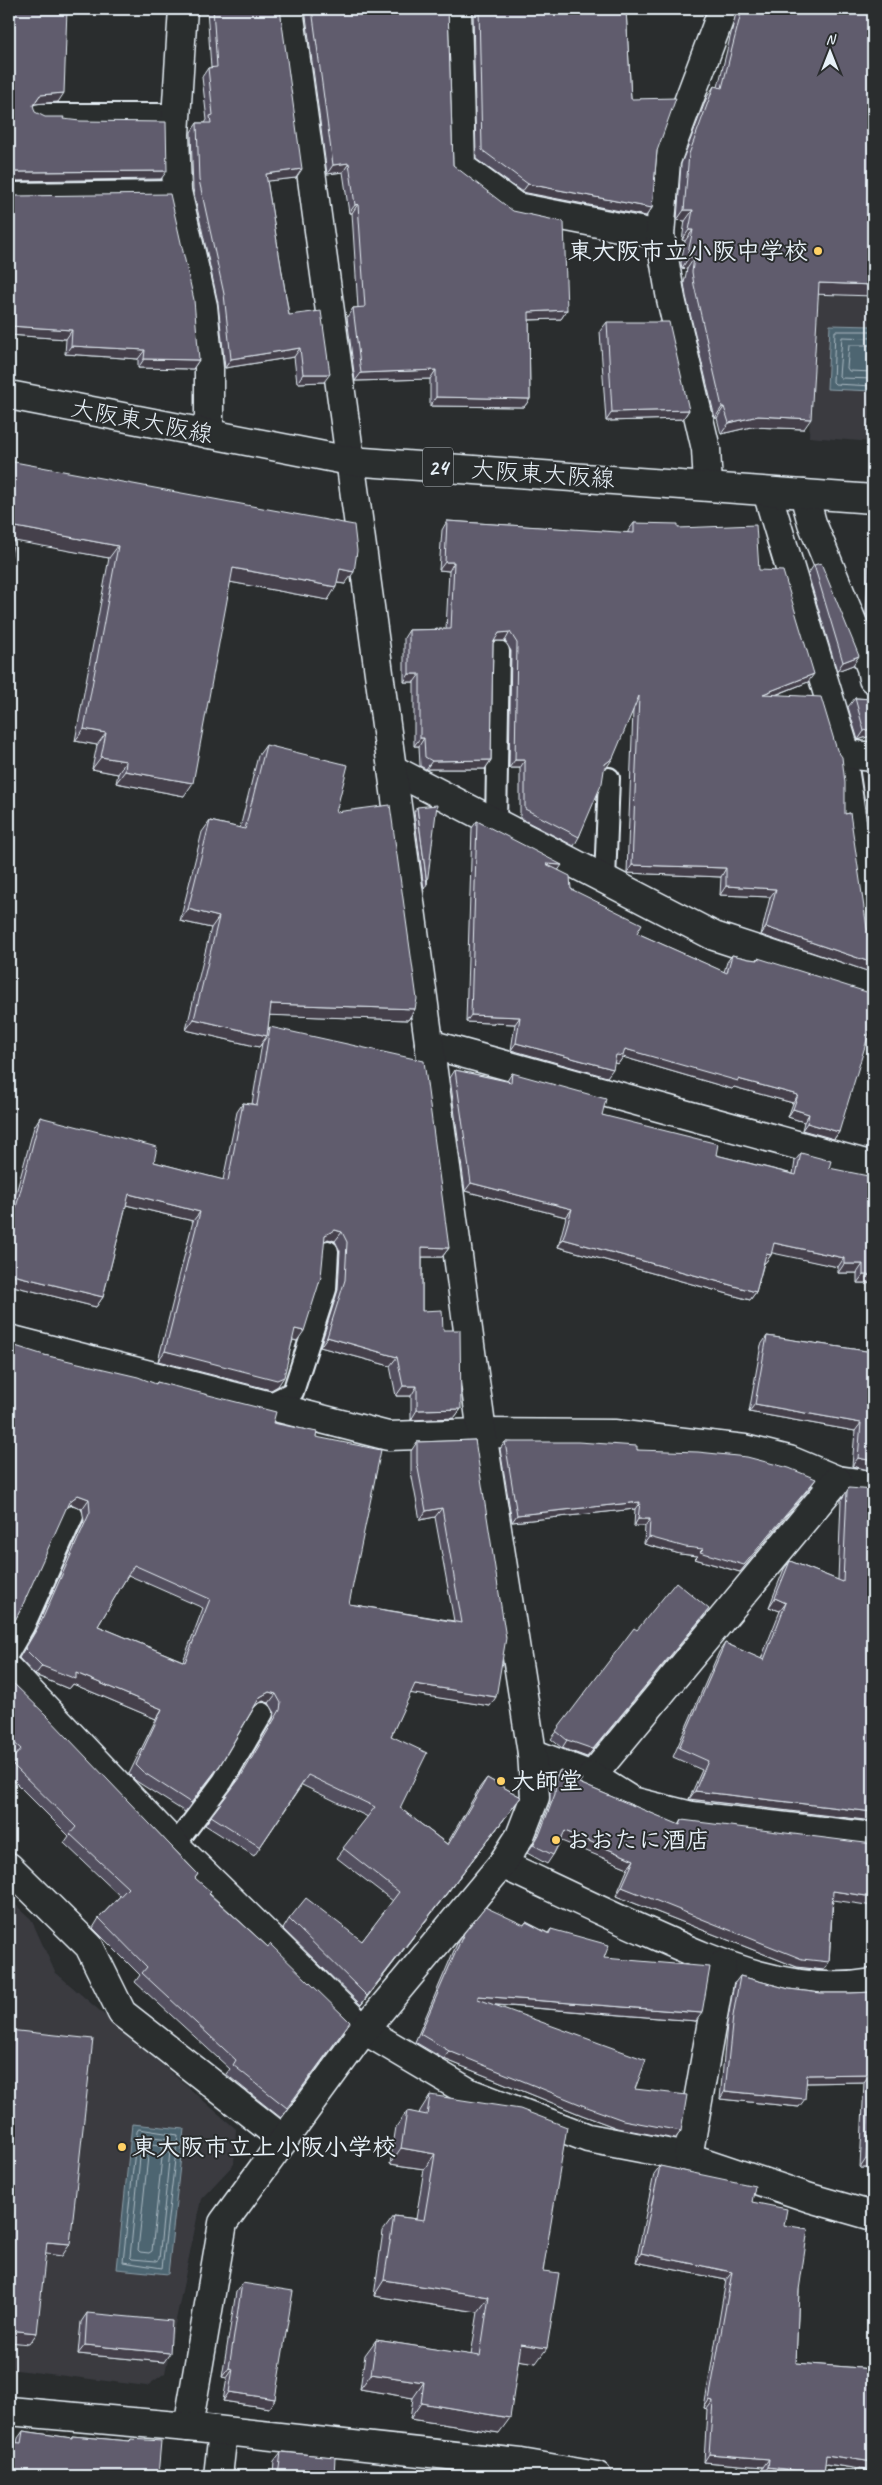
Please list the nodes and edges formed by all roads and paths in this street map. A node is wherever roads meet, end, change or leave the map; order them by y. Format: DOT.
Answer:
graph roads {
  1 [pos="182,9"];
  2 [pos="289,9"];
  3 [pos="456,9"];
  4 [pos="724,9"];
  5 [pos="39,114"];
  6 [pos="176,114"];
  7 [pos="177,191"];
  8 [pos="9,192"];
  9 [pos="660,235"];
  10 [pos="9,395"];
  11 [pos="209,434"];
  12 [pos="350,461"];
  13 [pos="708,486"];
  14 [pos="767,492"];
  15 [pos="804,494"];
  16 [pos="873,499"];
  17 [pos="499,651"];
  18 [pos="873,679"];
  19 [pos="846,754"];
  20 [pos="873,757"];
  21 [pos="392,769"];
  22 [pos="609,778"];
  23 [pos="496,824"];
  24 [pos="605,880"];
  25 [pos="873,934"];
  26 [pos="873,988"];
  27 [pos="429,1044"];
  28 [pos="873,1166"];
  29 [pos="328,1251"];
  30 [pos="9,1339"];
  31 [pos="267,1405"];
  32 [pos="482,1433"];
  33 [pos="837,1480"];
  34 [pos="873,1485"];
  35 [pos="73,1516"];
  36 [pos="9,1652"];
  37 [pos="9,1670"];
  38 [pos="264,1713"];
  39 [pos="532,1754"];
  40 [pos="592,1776"];
  41 [pos="873,1837"];
  42 [pos="175,1845"];
  43 [pos="502,1864"];
  44 [pos="9,1867"];
  45 [pos="722,1965"];
  46 [pos="873,1982"];
  47 [pos="364,2030"];
  48 [pos="284,2140"];
  49 [pos="688,2157"];
  50 [pos="873,2216"];
  51 [pos="9,2411"];
  52 [pos="188,2427"];
  53 [pos="223,2432"];
  54 [pos="520,2470"];
  55 [pos="218,2476"];
  56 [pos="597,2476"];
  1 -- 6 [label="street"];
  2 -- 12 [label="street"];
  3 -- 9 [label="street"];
  4 -- 9 [label="street"];
  5 -- 6 [label="lane"];
  6 -- 7 [label="street"];
  7 -- 8 [label="lane"];
  7 -- 11 [label="street"];
  9 -- 13 [label="street"];
  10 -- 11 [label="street, 大阪東大阪線 / 24"];
  11 -- 12 [label="street, 大阪東大阪線 / 24"];
  12 -- 13 [label="street, 大阪東大阪線 / 24"];
  12 -- 21 [label="street"];
  13 -- 14 [label="street, 大阪東大阪線 / 24"];
  14 -- 15 [label="street, 大阪東大阪線 / 24"];
  14 -- 19 [label="street"];
  15 -- 16 [label="street, 大阪東大阪線 / 24"];
  15 -- 18 [label="street"];
  17 -- 23 [label="lane"];
  19 -- 20 [label="street"];
  19 -- 25 [label="lane"];
  21 -- 23 [label="street"];
  21 -- 27 [label="street"];
  22 -- 24 [label="lane"];
  23 -- 24 [label="street"];
  24 -- 26 [label="street"];
  27 -- 28 [label="street"];
  27 -- 32 [label="street"];
  29 -- 31 [label="lane"];
  30 -- 31 [label="street"];
  31 -- 32 [label="street"];
  32 -- 33 [label="street"];
  32 -- 39 [label="street"];
  33 -- 34 [label="street"];
  33 -- 40 [label="street"];
  35 -- 36 [label="lane"];
  37 -- 42 [label="street"];
  38 -- 42 [label="lane"];
  39 -- 40 [label="street"];
  39 -- 43 [label="street"];
  40 -- 41 [label="street"];
  42 -- 47 [label="street"];
  43 -- 45 [label="street"];
  43 -- 47 [label="street"];
  44 -- 48 [label="street"];
  45 -- 46 [label="street"];
  45 -- 49 [label="street"];
  47 -- 48 [label="street"];
  47 -- 49 [label="street"];
  48 -- 52 [label="street"];
  49 -- 50 [label="street"];
  51 -- 52 [label="street"];
  52 -- 53 [label="street"];
  53 -- 54 [label="street"];
  53 -- 55 [label="street"];
  54 -- 56 [label="street"];
}
